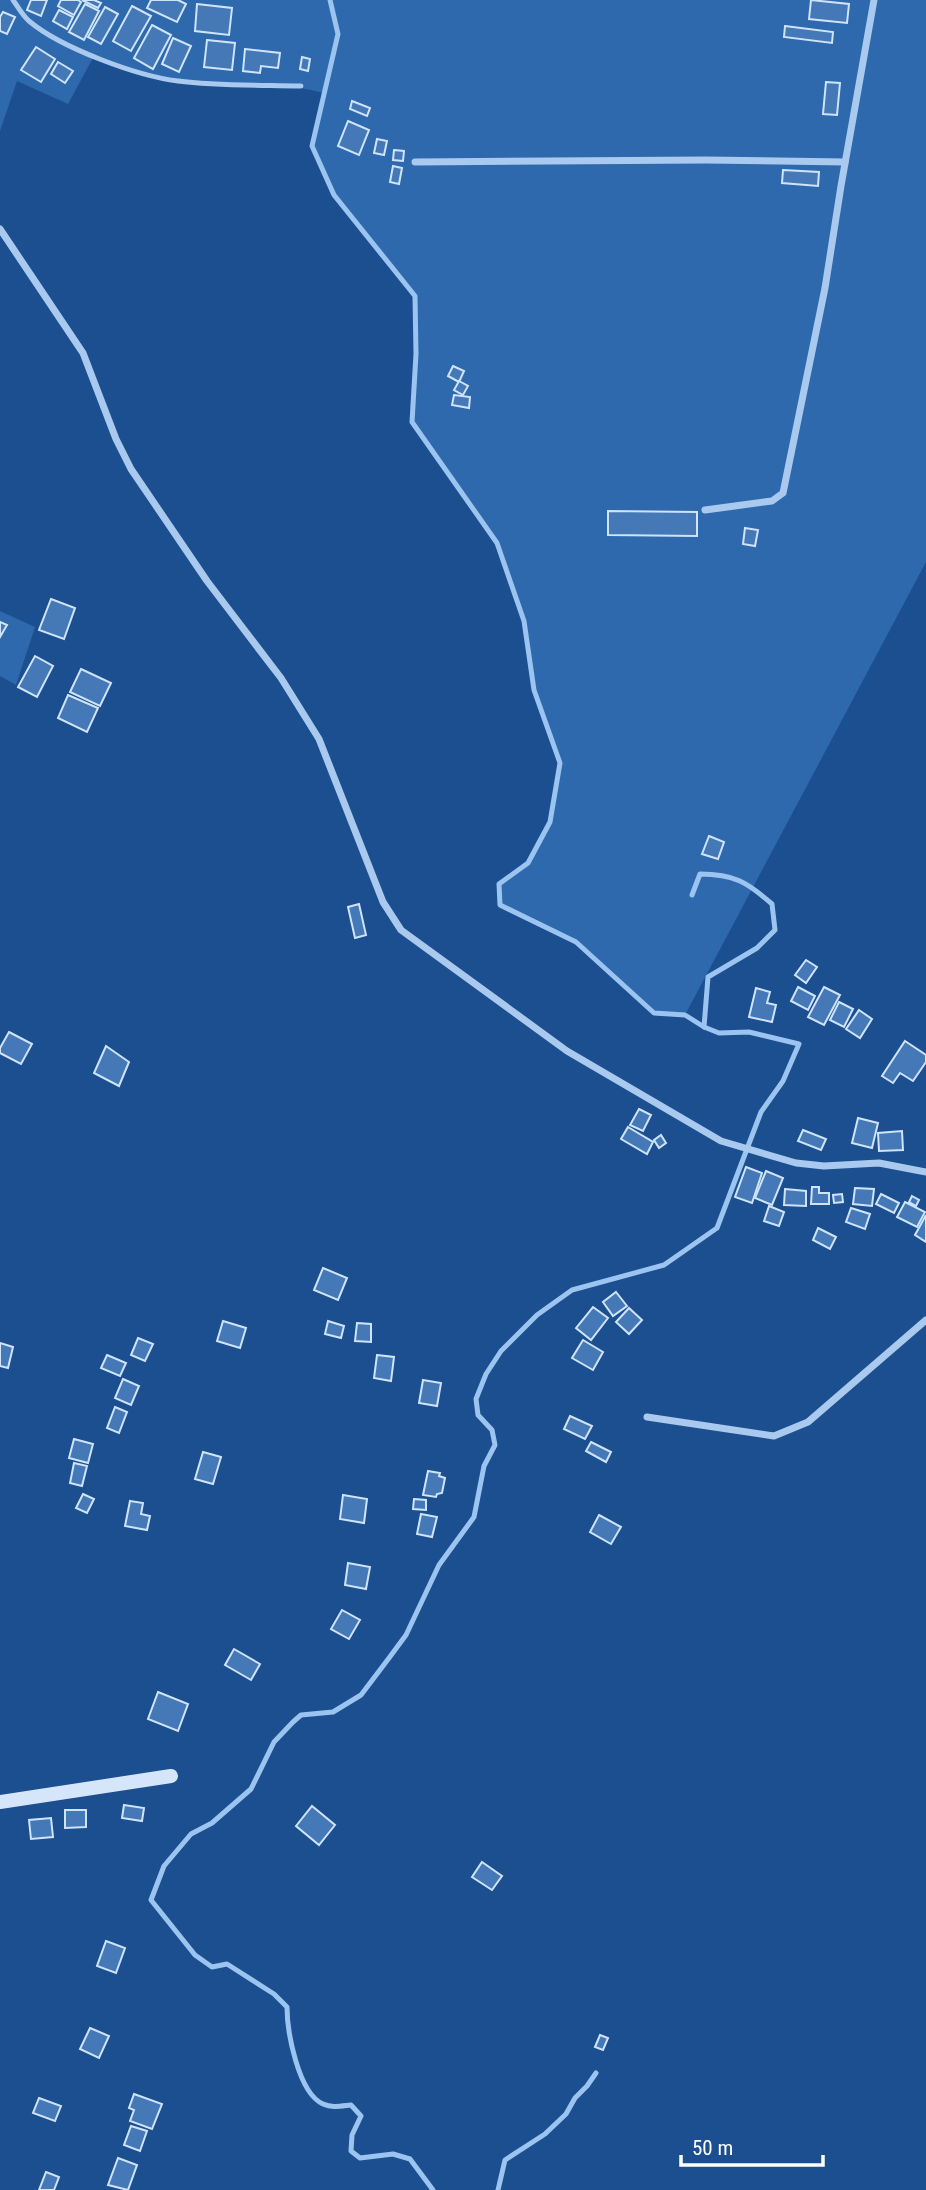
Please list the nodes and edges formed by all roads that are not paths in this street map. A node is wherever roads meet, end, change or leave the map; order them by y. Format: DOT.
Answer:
graph roads {
  1 [pos="13,0"];
  2 [pos="874,0"];
  3 [pos="301,86"];
  4 [pos="415,162"];
  5 [pos="845,162"];
  6 [pos="0,229"];
  7 [pos="705,510"];
  8 [pos="926,1172"];
  9 [pos="926,1320"];
  10 [pos="647,1417"];
  11 [pos="171,1776"];
  12 [pos="0,1802"];
  1 -- 3 [label="lane"];
  2 -- 5 [label="street"];
  4 -- 5 [label="street"];
  5 -- 7 [label="street"];
  6 -- 8 [label="street"];
  9 -- 10 [label="street"];
  11 -- 12 [label="street"];
}
